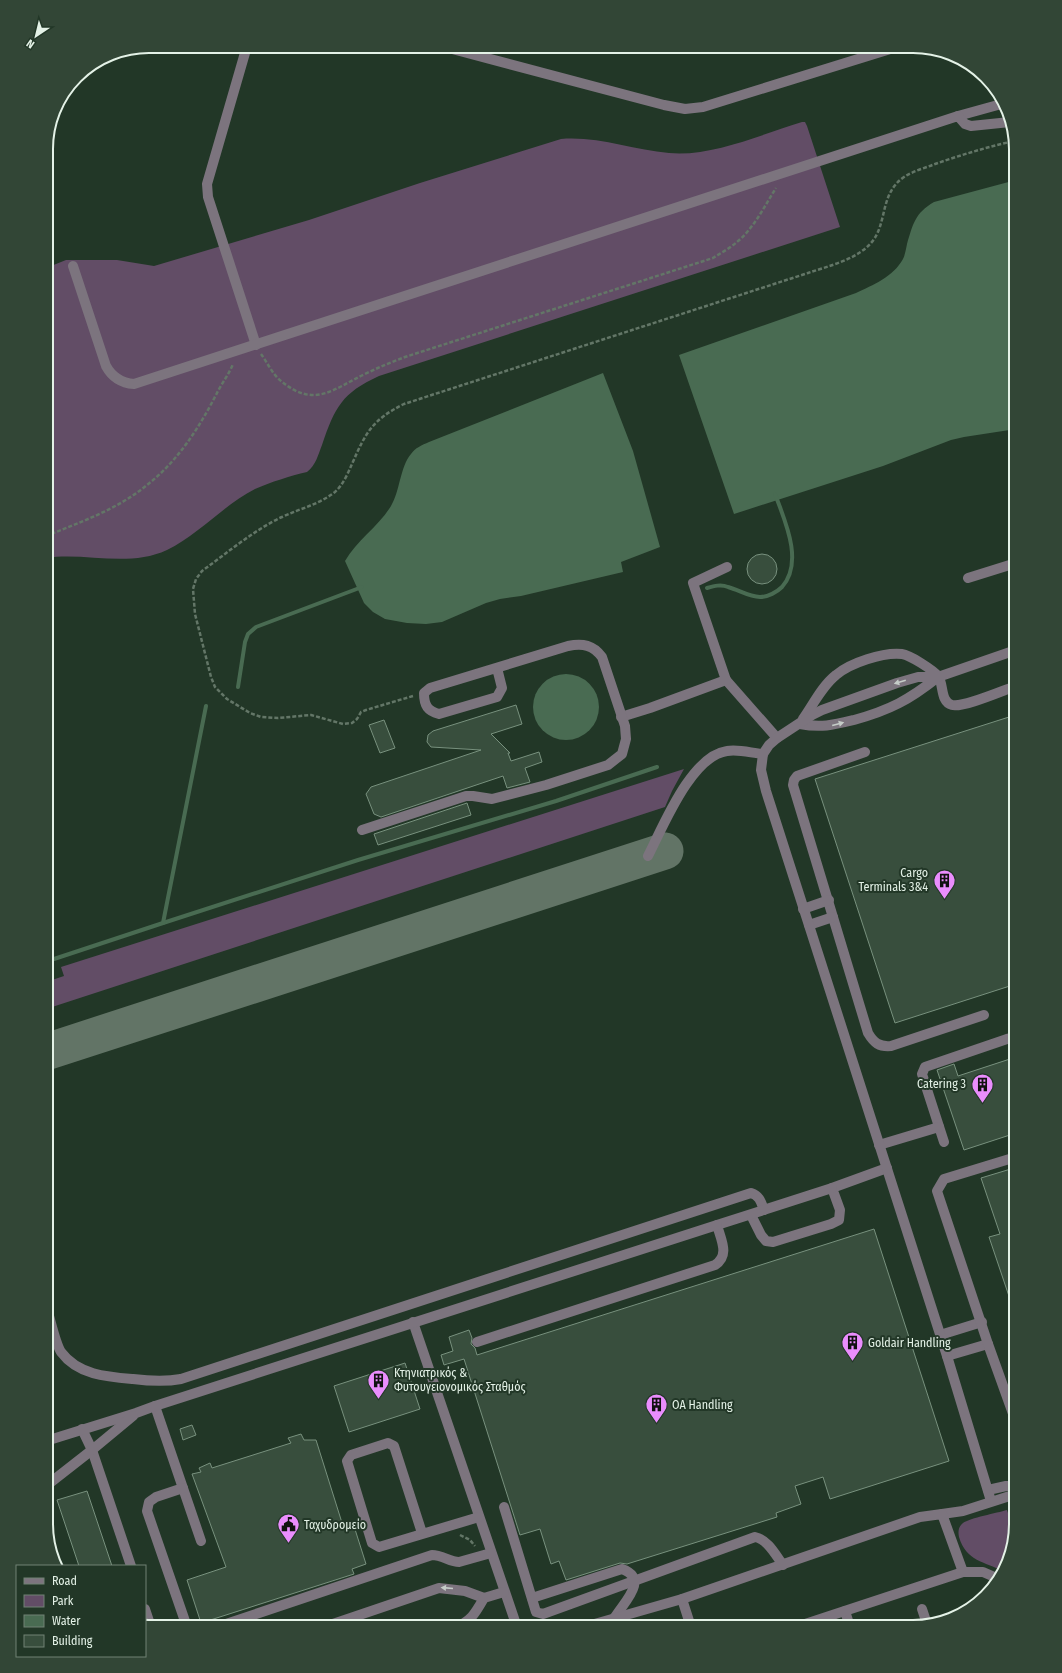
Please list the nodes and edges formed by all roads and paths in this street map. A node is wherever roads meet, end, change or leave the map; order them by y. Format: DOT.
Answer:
graph roads {
  1 [pos="245,53"];
  2 [pos="467,53"];
  3 [pos="878,53"];
  4 [pos="998,104"];
  5 [pos="958,116"];
  6 [pos="1005,122"];
  7 [pos="1009,142"];
  8 [pos="787,172"];
  9 [pos="72,266"];
  10 [pos="256,345"];
  11 [pos="236,350"];
  12 [pos="53,533"];
  13 [pos="1009,565"];
  14 [pos="727,567"];
  15 [pos="968,578"];
  16 [pos="1009,652"];
  17 [pos="497,668"];
  18 [pos="938,677"];
  19 [pos="726,680"];
  20 [pos="1009,688"];
  21 [pos="424,693"];
  22 [pos="621,717"];
  23 [pos="800,724"];
  24 [pos="777,738"];
  25 [pos="865,752"];
  26 [pos="763,754"];
  27 [pos="362,830"];
  28 [pos="648,856"];
  29 [pos="828,900"];
  30 [pos="803,909"];
  31 [pos="833,917"];
  32 [pos="808,926"];
  33 [pos="984,1015"];
  34 [pos="1009,1039"];
  35 [pos="939,1127"];
  36 [pos="944,1142"];
  37 [pos="880,1145"];
  38 [pos="1009,1159"];
  39 [pos="887,1168"];
  40 [pos="832,1188"];
  41 [pos="764,1210"];
  42 [pos="751,1215"];
  43 [pos="717,1225"];
  44 [pos="414,1322"];
  45 [pos="982,1322"];
  46 [pos="53,1328"];
  47 [pos="940,1335"];
  48 [pos="477,1342"];
  49 [pos="988,1344"];
  50 [pos="947,1356"];
  51 [pos="1009,1402"];
  52 [pos="155,1406"];
  53 [pos="136,1413"];
  54 [pos="82,1429"];
  55 [pos="53,1439"];
  56 [pos="92,1450"];
  57 [pos="53,1481"];
  58 [pos="1009,1486"];
  59 [pos="183,1488"];
  60 [pos="988,1490"];
  61 [pos="1009,1496"];
  62 [pos="991,1501"];
  63 [pos="504,1507"];
  64 [pos="942,1514"];
  65 [pos="479,1517"];
  66 [pos="422,1533"];
  67 [pos="201,1541"];
  68 [pos="491,1553"];
  69 [pos="131,1565"];
  70 [pos="783,1565"];
  71 [pos="963,1572"];
  72 [pos="993,1576"];
  73 [pos="635,1580"];
  74 [pos="504,1592"];
  75 [pos="484,1598"];
  76 [pos="532,1598"];
  77 [pos="682,1599"];
  78 [pos="922,1609"];
  79 [pos="845,1611"];
  80 [pos="615,1617"];
  81 [pos="925,1619"];
  82 [pos="185,1620"];
  83 [pos="238,1620"];
  84 [pos="345,1620"];
  85 [pos="470,1620"];
  86 [pos="514,1620"];
  87 [pos="606,1620"];
  88 [pos="689,1620"];
  89 [pos="817,1620"];
  90 [pos="848,1620"];
  1 -- 10 [label="street"];
  2 -- 3 [label="street"];
  4 -- 5 [label="street"];
  5 -- 6 [label="street"];
  5 -- 8 [label="street"];
  7 -- 21 [label="path"];
  8 -- 10 [label="street"];
  8 -- 10 [label="path"];
  9 -- 11 [label="street"];
  10 -- 11 [label="street"];
  11 -- 12 [label="path"];
  13 -- 15 [label="street"];
  14 -- 19 [label="street"];
  16 -- 18 [label="street"];
  17 -- 21 [label="street"];
  17 -- 21 [label="street"];
  17 -- 22 [label="street"];
  18 -- 20 [label="street"];
  18 -- 23 [label="street, one-way"];
  23 -- 18 [label="street, one-way"];
  18 -- 23 [label="street"];
  19 -- 22 [label="street"];
  19 -- 24 [label="street"];
  22 -- 27 [label="street"];
  23 -- 24 [label="street"];
  24 -- 26 [label="street"];
  25 -- 29 [label="street"];
  26 -- 28 [label="street"];
  26 -- 30 [label="street"];
  29 -- 30 [label="street"];
  29 -- 31 [label="street"];
  30 -- 32 [label="street"];
  31 -- 32 [label="street"];
  31 -- 33 [label="street"];
  32 -- 37 [label="street"];
  34 -- 35 [label="street"];
  35 -- 36 [label="street"];
  35 -- 37 [label="street"];
  37 -- 39 [label="street"];
  38 -- 45 [label="street"];
  39 -- 40 [label="street"];
  39 -- 47 [label="street"];
  40 -- 41 [label="street"];
  40 -- 42 [label="street"];
  41 -- 42 [label="street"];
  41 -- 46 [label="street"];
  42 -- 43 [label="street"];
  43 -- 44 [label="street"];
  43 -- 48 [label="street"];
  44 -- 52 [label="street"];
  44 -- 65 [label="street"];
  45 -- 47 [label="street"];
  45 -- 49 [label="street"];
  47 -- 50 [label="street"];
  49 -- 50 [label="street"];
  49 -- 51 [label="street"];
  50 -- 60 [label="street"];
  52 -- 53 [label="street"];
  52 -- 59 [label="street"];
  53 -- 54 [label="street"];
  53 -- 56 [label="street"];
  54 -- 55 [label="street"];
  54 -- 56 [label="street"];
  56 -- 57 [label="street"];
  56 -- 69 [label="street"];
  58 -- 60 [label="street"];
  59 -- 67 [label="street"];
  59 -- 82 [label="street"];
  60 -- 62 [label="street"];
  61 -- 62 [label="street"];
  62 -- 64 [label="street"];
  63 -- 76 [label="street"];
  64 -- 70 [label="street"];
  64 -- 71 [label="street"];
  65 -- 66 [label="street"];
  65 -- 68 [label="street"];
  66 -- 66 [label="street"];
  68 -- 74 [label="street"];
  68 -- 83 [label="street"];
  70 -- 73 [label="street"];
  70 -- 77 [label="street"];
  71 -- 72 [label="street"];
  71 -- 79 [label="street"];
  73 -- 76 [label="street"];
  73 -- 76 [label="street"];
  73 -- 80 [label="street"];
  74 -- 75 [label="street"];
  74 -- 86 [label="street"];
  75 -- 84 [label="street, one-way"];
  75 -- 85 [label="street"];
  77 -- 80 [label="street"];
  77 -- 88 [label="street"];
  78 -- 81 [label="street"];
  79 -- 89 [label="street"];
  79 -- 90 [label="street"];
  80 -- 87 [label="street"];
}
